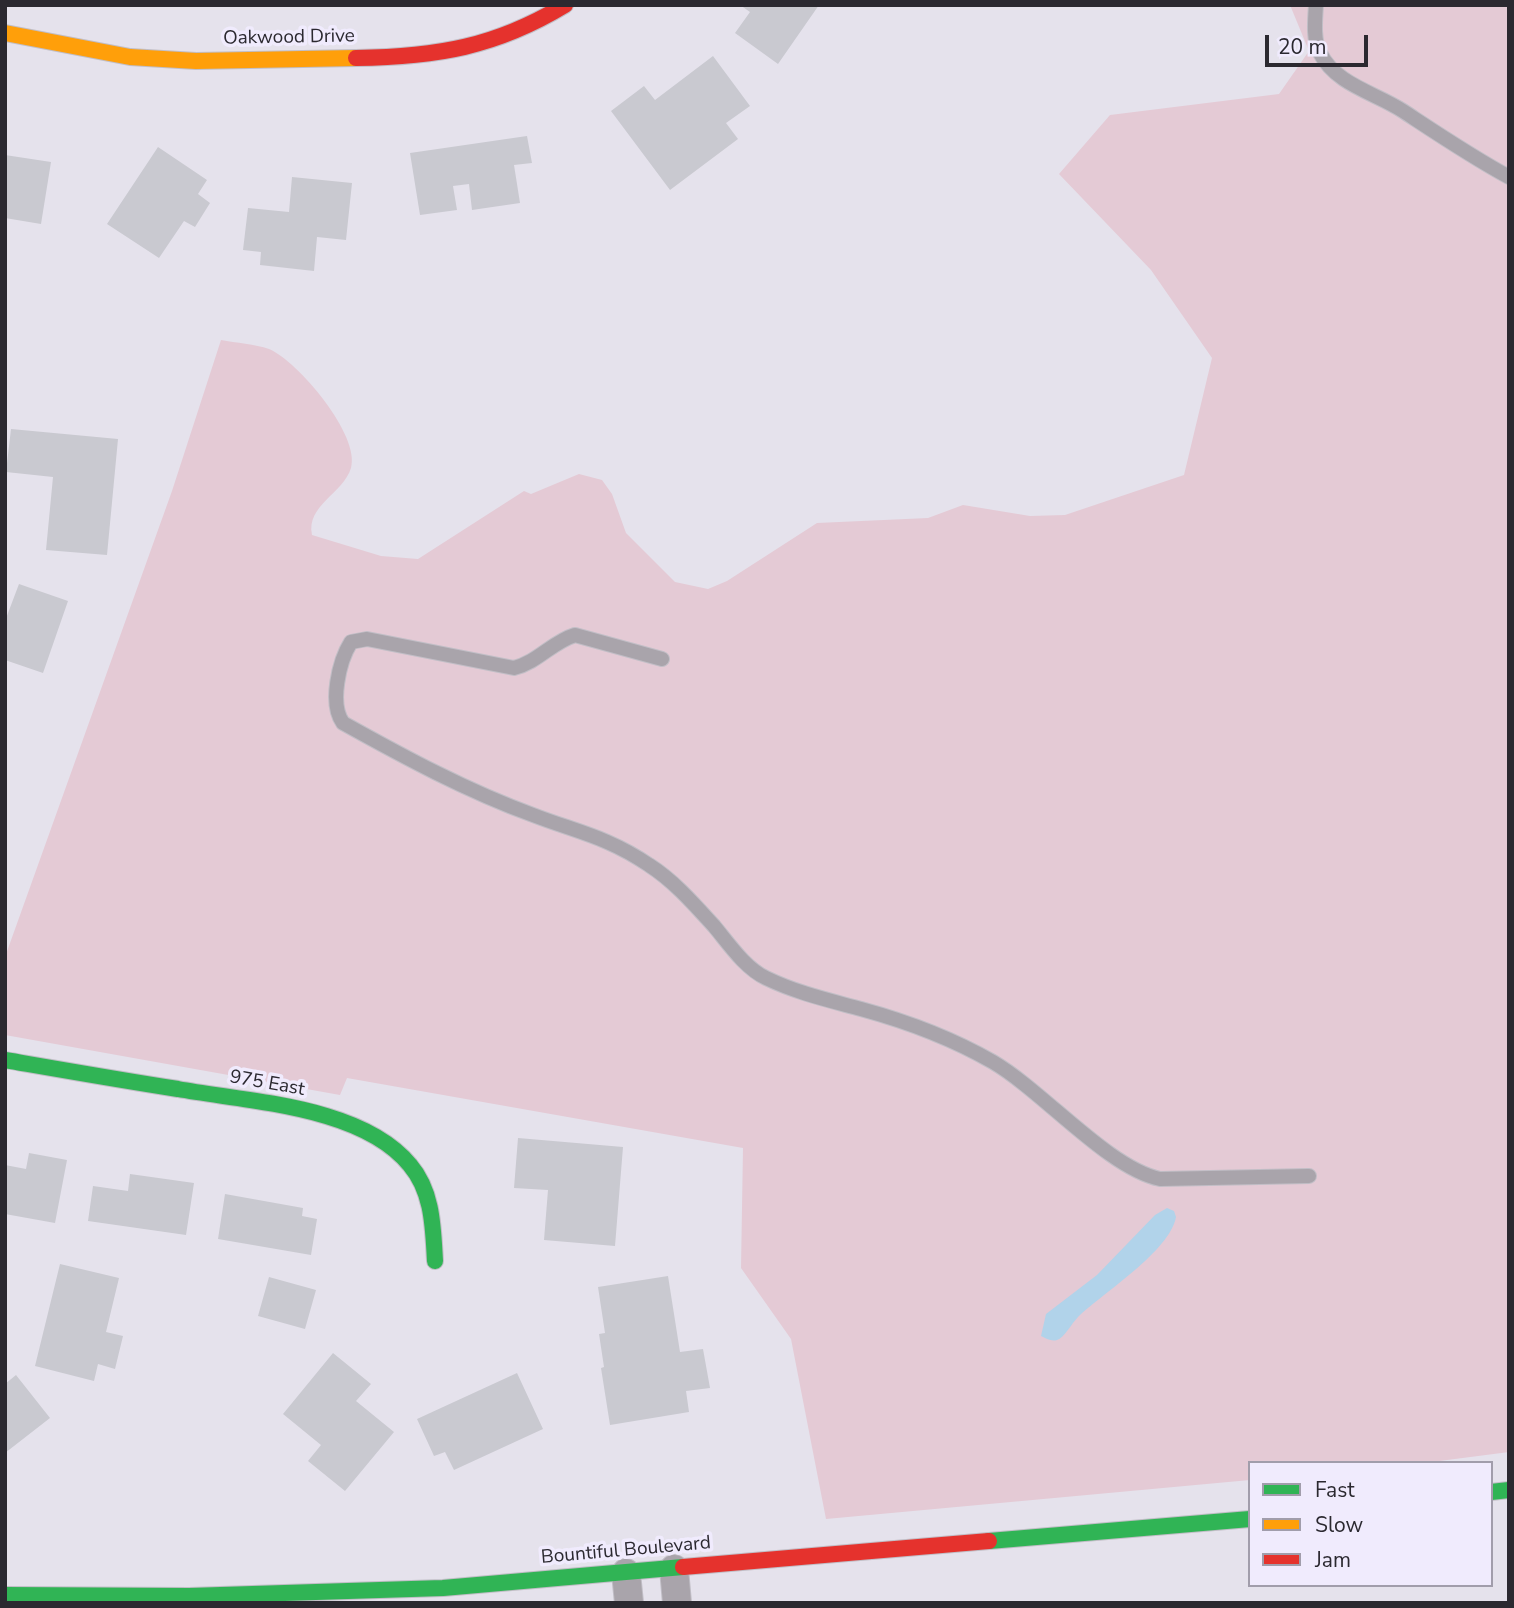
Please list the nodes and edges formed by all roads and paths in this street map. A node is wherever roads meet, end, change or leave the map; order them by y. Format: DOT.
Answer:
graph roads {
  1 [pos="565,5"];
  2 [pos="1315,5"];
  3 [pos="5,33"];
  4 [pos="1509,177"];
  5 [pos="662,659"];
  6 [pos="5,1060"];
  7 [pos="1309,1176"];
  8 [pos="435,1261"];
  9 [pos="1248,1519"];
  10 [pos="674,1569"];
  11 [pos="626,1573"];
  12 [pos="5,1595"];
  13 [pos="629,1603"];
  14 [pos="677,1603"];
  1 -- 3 [label="main road, Oakwood Drive"];
  2 -- 4 [label="lane"];
  5 -- 7 [label="lane"];
  6 -- 8 [label="main road, 975 East"];
  9 -- 10 [label="main road, Bountiful Boulevard"];
  10 -- 11 [label="main road, Bountiful Boulevard"];
  10 -- 14 [label="street"];
  11 -- 12 [label="main road, Bountiful Boulevard"];
  11 -- 13 [label="street"];
}
